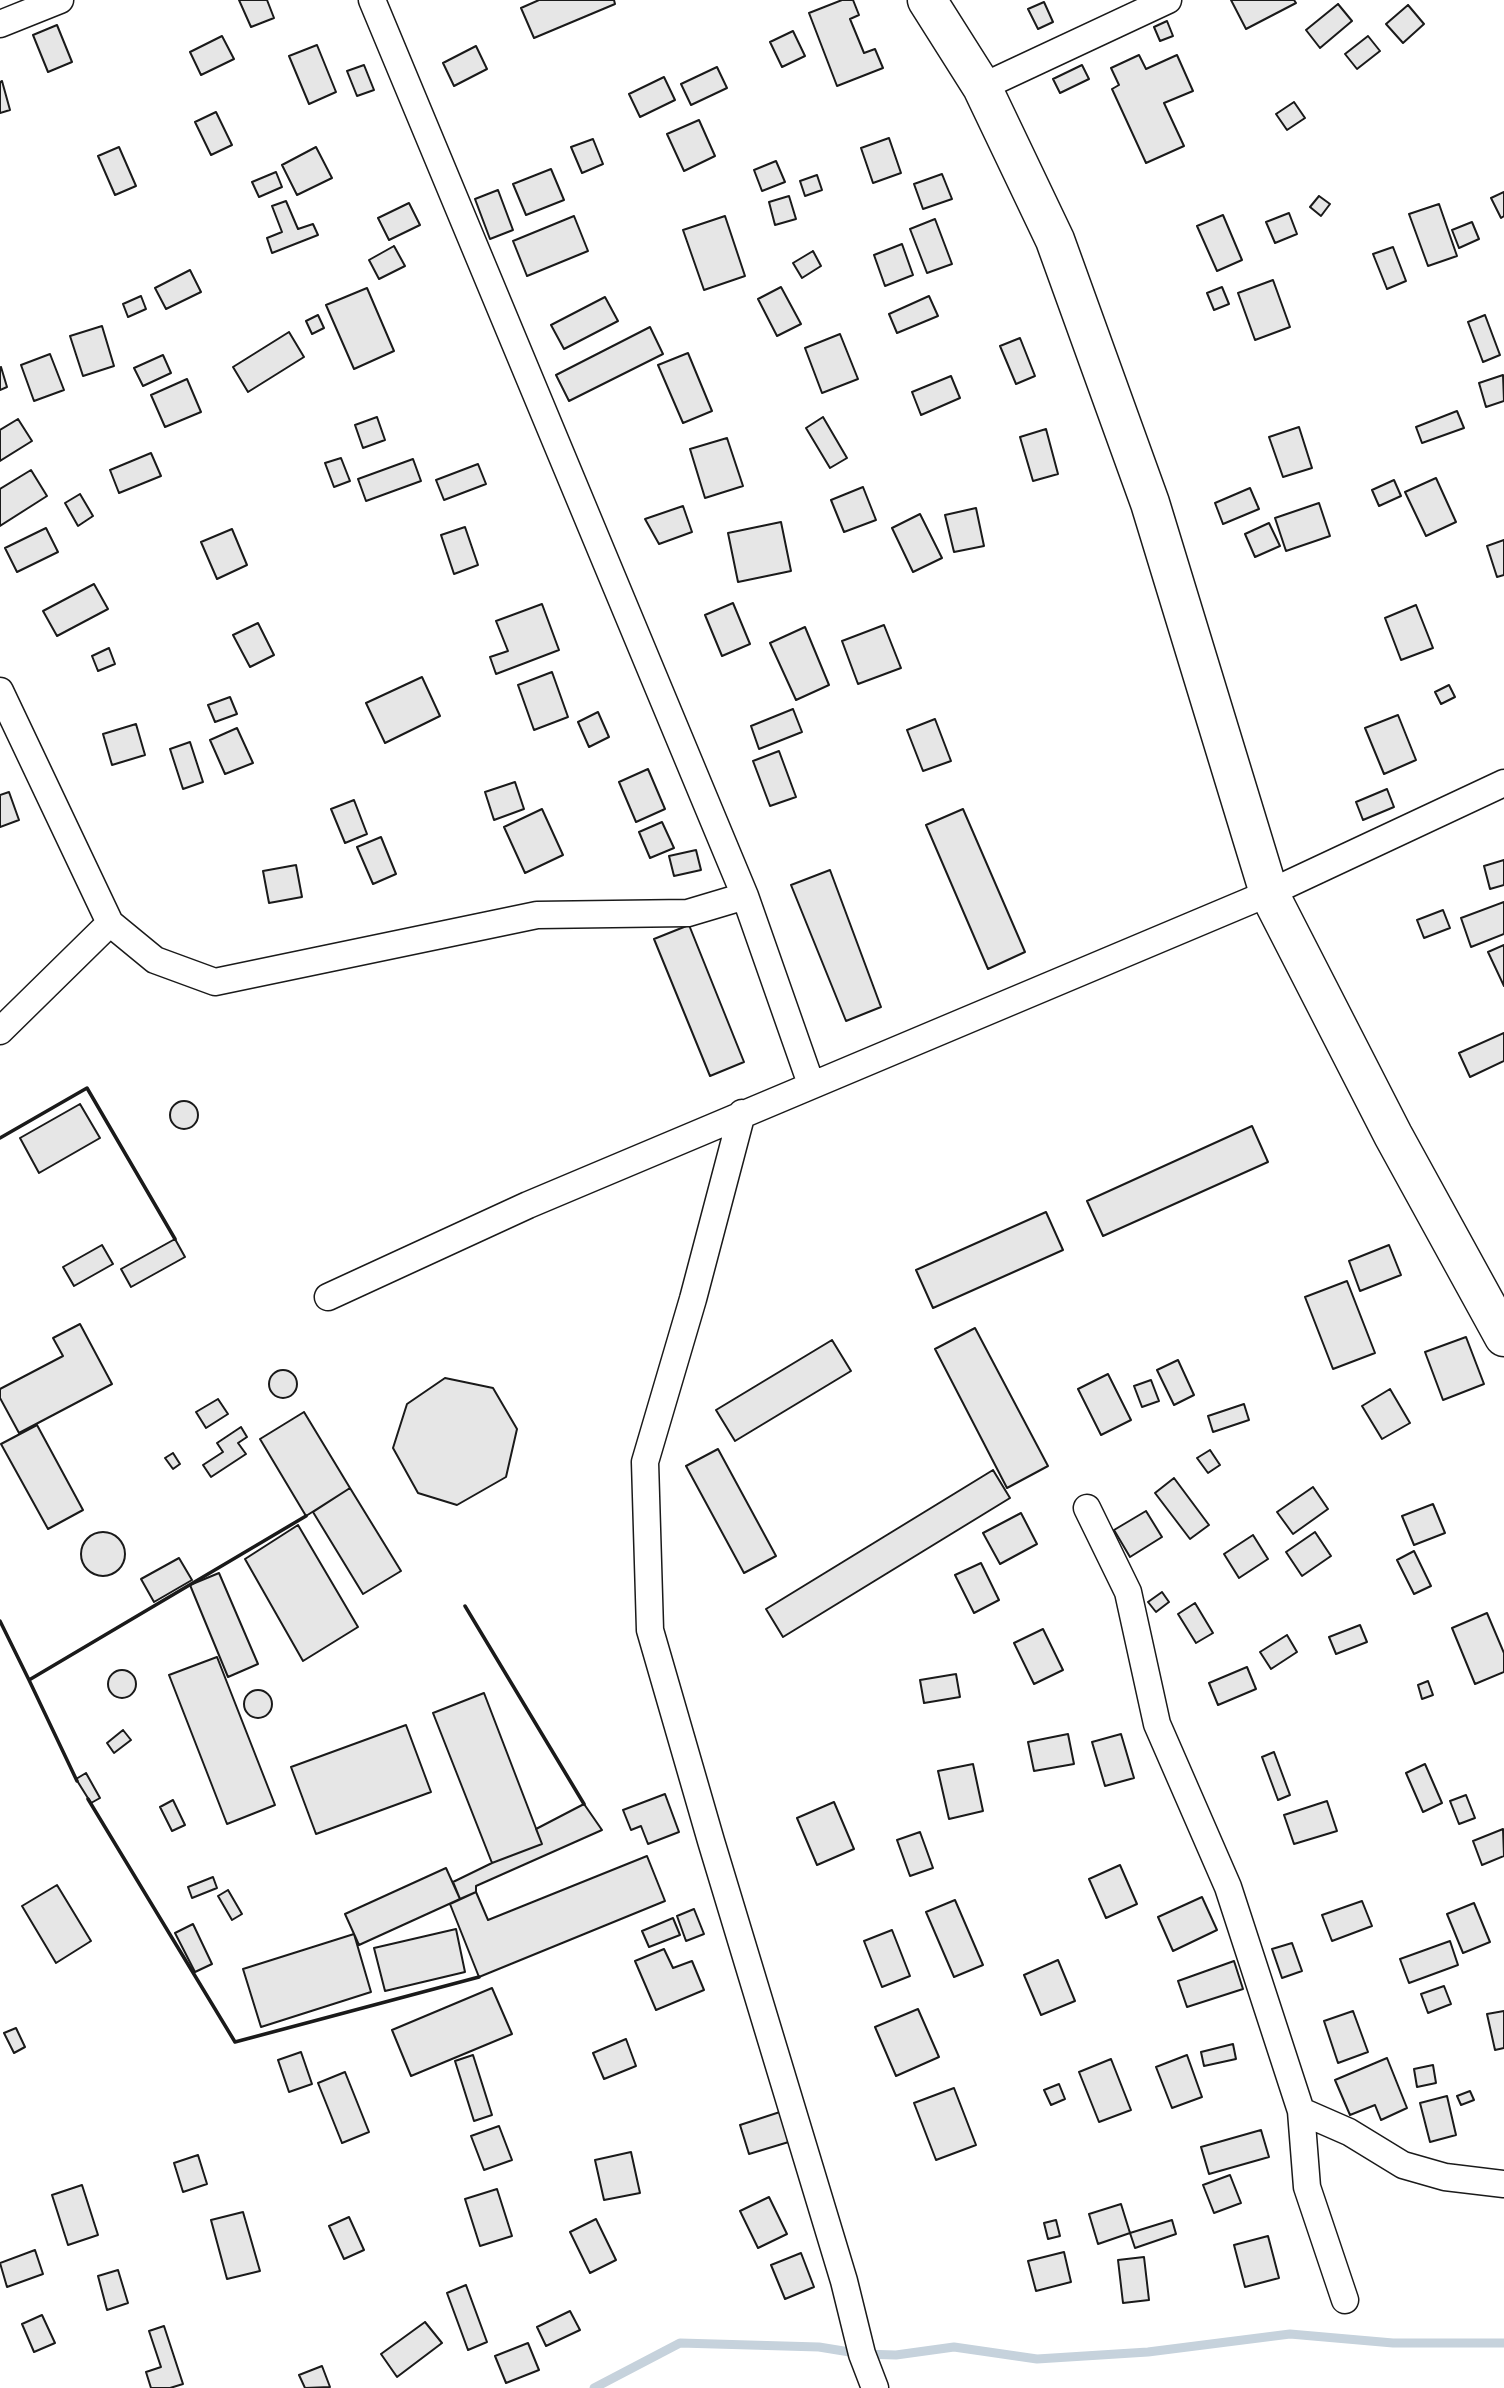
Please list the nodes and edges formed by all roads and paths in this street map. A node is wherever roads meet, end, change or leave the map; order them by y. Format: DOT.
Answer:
graph roads {
  1 [pos="60,0"];
  2 [pos="372,0"];
  3 [pos="927,0"];
  4 [pos="1168,0"];
  5 [pos="0,24"];
  6 [pos="982,87"];
  7 [pos="0,691"];
  8 [pos="1504,783"];
  9 [pos="1269,893"];
  10 [pos="745,896"];
  11 [pos="110,923"];
  12 [pos="0,1031"];
  13 [pos="811,1084"];
  14 [pos="742,1114"];
  15 [pos="328,1297"];
  16 [pos="1504,1337"];
  17 [pos="1087,1508"];
  18 [pos="1301,2111"];
  19 [pos="1504,2184"];
  20 [pos="1345,2300"];
  21 [pos="875,2388"];
  1 -- 5 [label="street"];
  2 -- 10 [label="street"];
  3 -- 6 [label="main road"];
  4 -- 6 [label="street"];
  6 -- 9 [label="main road"];
  7 -- 11 [label="street"];
  8 -- 9 [label="street"];
  9 -- 13 [label="street"];
  9 -- 16 [label="main road"];
  10 -- 11 [label="street"];
  10 -- 13 [label="street"];
  11 -- 12 [label="street"];
  13 -- 14 [label="street"];
  14 -- 15 [label="street"];
  14 -- 21 [label="street"];
  17 -- 18 [label="street"];
  18 -- 19 [label="street"];
  18 -- 20 [label="street"];
}
